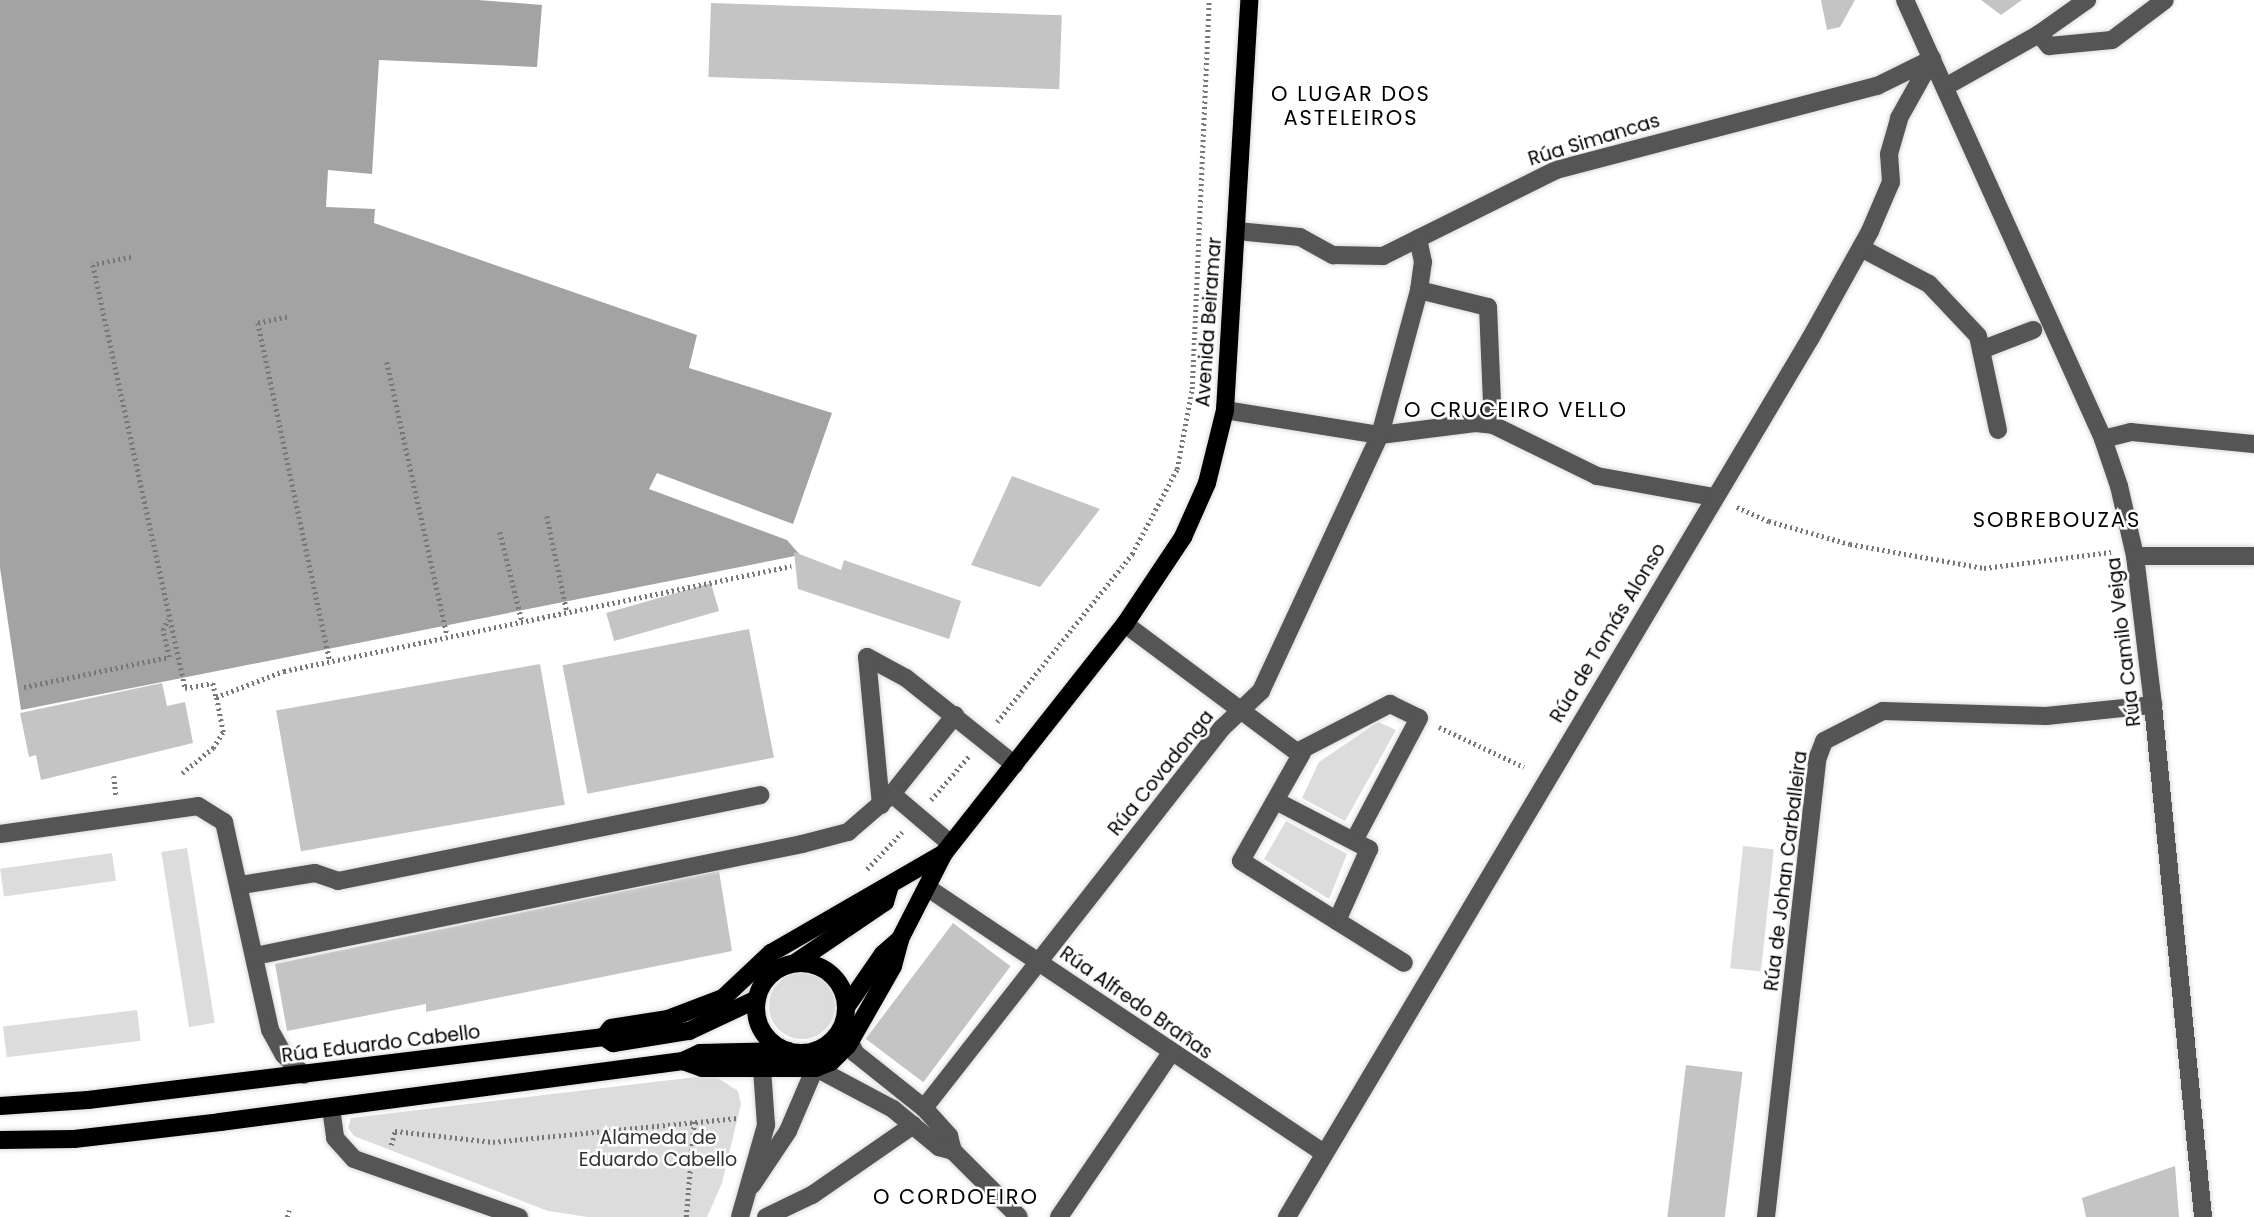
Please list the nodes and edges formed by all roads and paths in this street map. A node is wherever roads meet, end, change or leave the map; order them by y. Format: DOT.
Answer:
graph roads {
  1 [pos="1209,0"];
  2 [pos="1249,0"];
  3 [pos="1905,0"];
  4 [pos="2087,0"];
  5 [pos="2165,0"];
  6 [pos="2039,34"];
  7 [pos="1932,59"];
  8 [pos="1945,87"];
  9 [pos="1237,231"];
  10 [pos="1418,239"];
  11 [pos="1861,248"];
  12 [pos="131,257"];
  13 [pos="1419,290"];
  14 [pos="287,317"];
  15 [pos="2033,330"];
  16 [pos="1981,350"];
  17 [pos="387,362"];
  18 [pos="1225,410"];
  19 [pos="1493,425"];
  20 [pos="1998,430"];
  21 [pos="1380,435"];
  22 [pos="2103,439"];
  23 [pos="2254,444"];
  24 [pos="1722,500"];
  25 [pos="547,516"];
  26 [pos="500,532"];
  27 [pos="2113,551"];
  28 [pos="2136,556"];
  29 [pos="2254,556"];
  30 [pos="790,566"];
  31 [pos="568,612"];
  32 [pos="168,619"];
  33 [pos="522,621"];
  34 [pos="1125,624"];
  35 [pos="447,636"];
  36 [pos="330,661"];
  37 [pos="24,687"];
  38 [pos="216,697"];
  39 [pos="2153,705"];
  40 [pos="1240,711"];
  41 [pos="955,715"];
  42 [pos="1419,718"];
  43 [pos="992,728"];
  44 [pos="975,748"];
  45 [pos="1302,752"];
  46 [pos="1015,765"];
  47 [pos="1524,767"];
  48 [pos="182,773"];
  49 [pos="760,795"];
  50 [pos="886,800"];
  51 [pos="1276,800"];
  52 [pos="925,807"];
  53 [pos="0,834"];
  54 [pos="1354,841"];
  55 [pos="947,848"];
  56 [pos="241,885"];
  57 [pos="890,886"];
  58 [pos="928,887"];
  59 [pos="1337,921"];
  60 [pos="900,939"];
  61 [pos="255,956"];
  62 [pos="1039,961"];
  63 [pos="1404,962"];
  64 [pos="795,963"];
  65 [pos="757,999"];
  66 [pos="847,1006"];
  67 [pos="758,1021"];
  68 [pos="843,1026"];
  69 [pos="604,1037"];
  70 [pos="848,1045"];
  71 [pos="824,1047"];
  72 [pos="788,1051"];
  73 [pos="1170,1054"];
  74 [pos="761,1060"];
  75 [pos="816,1068"];
  76 [pos="304,1075"];
  77 [pos="0,1106"];
  78 [pos="331,1108"];
  79 [pos="924,1108"];
  80 [pos="738,1118"];
  81 [pos="694,1121"];
  82 [pos="913,1125"];
  83 [pos="0,1140"];
  84 [pos="383,1142"];
  85 [pos="953,1151"];
  86 [pos="1322,1152"];
  87 [pos="752,1185"];
  88 [pos="289,1210"];
  89 [pos="287,1217"];
  90 [pos="519,1217"];
  91 [pos="686,1217"];
  92 [pos="740,1217"];
  93 [pos="766,1217"];
  94 [pos="1019,1217"];
  95 [pos="1059,1217"];
  96 [pos="1287,1217"];
  97 [pos="1766,1217"];
  98 [pos="2203,1217"];
  1 -- 43 [label="path"];
  2 -- 9 [label="main road, Avenida Beiramar"];
  3 -- 7 [label="street, Rúa Camilo Veiga"];
  4 -- 6 [label="street"];
  5 -- 6 [label="street"];
  6 -- 8 [label="street"];
  7 -- 8 [label="street, Rúa Camilo Veiga"];
  7 -- 10 [label="street, Rúa Simancas"];
  7 -- 11 [label="street, Rúa de Tomás Alonso"];
  8 -- 22 [label="street, Rúa Camilo Veiga"];
  9 -- 10 [label="street, Rúa Simancas"];
  9 -- 18 [label="main road, Avenida Beiramar"];
  10 -- 13 [label="street, Rúa Covadonga"];
  11 -- 16 [label="street"];
  11 -- 24 [label="street, Rúa de Tomás Alonso"];
  12 -- 32 [label="path"];
  13 -- 19 [label="street"];
  13 -- 21 [label="street, Rúa Covadonga"];
  14 -- 36 [label="path"];
  15 -- 16 [label="street"];
  16 -- 20 [label="street"];
  17 -- 35 [label="path"];
  18 -- 21 [label="street"];
  18 -- 34 [label="main road, Avenida Beiramar"];
  19 -- 21 [label="street"];
  19 -- 24 [label="street"];
  21 -- 40 [label="street, Rúa Covadonga"];
  22 -- 23 [label="street"];
  22 -- 28 [label="street, Rúa Camilo Veiga"];
  24 -- 27 [label="path"];
  24 -- 86 [label="street, Rúa de Tomás Alonso"];
  25 -- 31 [label="path"];
  26 -- 33 [label="path"];
  28 -- 29 [label="street"];
  28 -- 39 [label="street, Rúa Camilo Veiga"];
  30 -- 31 [label="path"];
  31 -- 33 [label="path"];
  32 -- 37 [label="path"];
  32 -- 38 [label="path"];
  33 -- 35 [label="path"];
  34 -- 40 [label="street"];
  34 -- 46 [label="main road, Avenida Beiramar"];
  35 -- 36 [label="path"];
  36 -- 38 [label="path"];
  38 -- 48 [label="path"];
  39 -- 97 [label="street, Rúa de Johan Carballeira"];
  39 -- 98 [label="street, Rúa Camilo Veiga"];
  40 -- 45 [label="street"];
  40 -- 62 [label="street, Rúa Covadonga"];
  41 -- 46 [label="street"];
  41 -- 50 [label="street"];
  41 -- 50 [label="street"];
  42 -- 45 [label="street"];
  42 -- 47 [label="path"];
  42 -- 54 [label="street"];
  44 -- 52 [label="path"];
  45 -- 51 [label="street"];
  46 -- 55 [label="main road, Avenida Beiramar"];
  49 -- 56 [label="street"];
  50 -- 55 [label="street"];
  50 -- 61 [label="street"];
  51 -- 54 [label="street"];
  51 -- 59 [label="street"];
  53 -- 56 [label="street"];
  54 -- 59 [label="street"];
  55 -- 57 [label="main road, Avenida Beiramar"];
  55 -- 58 [label="main road, Avenida Beiramar"];
  56 -- 61 [label="street"];
  57 -- 64 [label="main road, Avenida Beiramar"];
  57 -- 69 [label="main road"];
  58 -- 60 [label="main road, Avenida Beiramar"];
  58 -- 62 [label="street, Rúa Alfredo Brañas"];
  59 -- 63 [label="street"];
  60 -- 66 [label="main road, Avenida Beiramar"];
  60 -- 70 [label="main road, Avenida Beiramar"];
  61 -- 76 [label="street"];
  62 -- 73 [label="street, Rúa Alfredo Brañas"];
  62 -- 79 [label="street, Rúa Covadonga"];
  64 -- 65 [label="main road"];
  64 -- 66 [label="main road"];
  65 -- 67 [label="main road"];
  65 -- 69 [label="main road, Rúa Eduardo Cabello"];
  66 -- 68 [label="main road"];
  67 -- 72 [label="main road"];
  67 -- 74 [label="main road"];
  68 -- 70 [label="street"];
  68 -- 71 [label="main road"];
  69 -- 76 [label="main road, Rúa Eduardo Cabello"];
  70 -- 75 [label="main road, Avenida Beiramar"];
  70 -- 79 [label="street"];
  71 -- 72 [label="main road"];
  71 -- 75 [label="street"];
  72 -- 74 [label="main road"];
  73 -- 86 [label="street, Rúa Alfredo Brañas"];
  73 -- 95 [label="street"];
  74 -- 75 [label="main road"];
  74 -- 78 [label="main road"];
  74 -- 87 [label="street"];
  75 -- 82 [label="street"];
  75 -- 87 [label="street"];
  76 -- 77 [label="main road, Rúa Eduardo Cabello"];
  78 -- 83 [label="main road"];
  78 -- 90 [label="street"];
  79 -- 85 [label="street"];
  80 -- 81 [label="path"];
  81 -- 84 [label="path"];
  81 -- 91 [label="path"];
  82 -- 85 [label="street"];
  82 -- 93 [label="street"];
  85 -- 94 [label="street"];
  86 -- 96 [label="street, Rúa de Tomás Alonso"];
  87 -- 92 [label="street"];
  88 -- 89 [label="path"];
}
